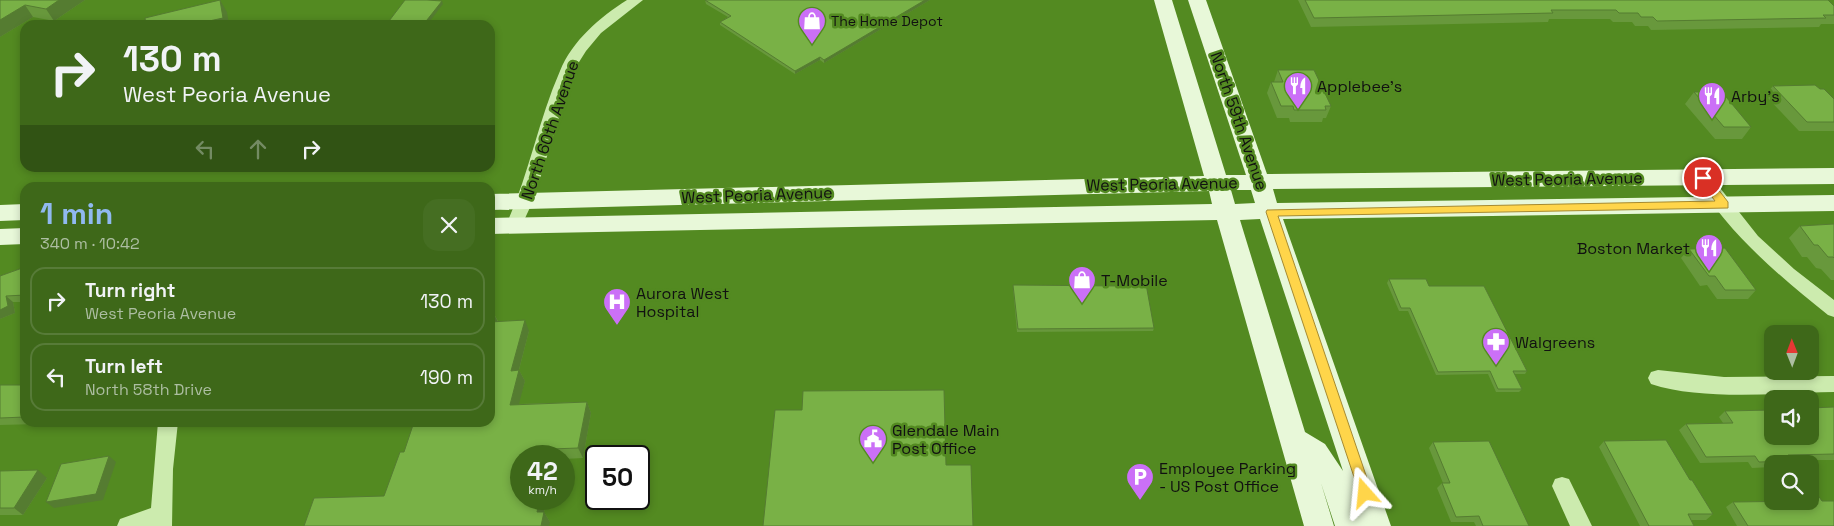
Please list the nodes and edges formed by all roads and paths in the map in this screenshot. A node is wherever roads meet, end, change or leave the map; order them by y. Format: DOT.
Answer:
graph roads {
  1 [pos="636,0"];
  2 [pos="1163,0"];
  3 [pos="1198,0"];
  4 [pos="1834,176"];
  5 [pos="1703,178"];
  6 [pos="1261,182"];
  7 [pos="1216,183"];
  8 [pos="881,191"];
  9 [pos="525,201"];
  10 [pos="495,202"];
  11 [pos="1834,203"];
  12 [pos="1724,205"];
  13 [pos="1271,212"];
  14 [pos="1225,213"];
  15 [pos="881,217"];
  16 [pos="514,225"];
  17 [pos="495,226"];
  18 [pos="20,236"];
  19 [pos="0,237"];
  20 [pos="1834,310"];
  21 [pos="1658,378"];
  22 [pos="1834,384"];
  23 [pos="167,427"];
  24 [pos="1292,439"];
  25 [pos="1562,486"];
  26 [pos="162,520"];
  27 [pos="128,526"];
  28 [pos="1319,526"];
  29 [pos="1350,526"];
  30 [pos="1376,526"];
  31 [pos="1582,526"];
  1 -- 9 [label="street, North 60th Avenue"];
  2 -- 7 [label="main road"];
  3 -- 6 [label="main road, North 59th Avenue"];
  4 -- 5 [label="main road, West Peoria Avenue"];
  5 -- 6 [label="main road, West Peoria Avenue"];
  5 -- 12 [label="street"];
  6 -- 7 [label="main road, West Peoria Avenue"];
  6 -- 13 [label="main road, North 59th Avenue"];
  7 -- 8 [label="main road, West Peoria Avenue"];
  7 -- 14 [label="main road"];
  8 -- 9 [label="main road, West Peoria Avenue"];
  8 -- 15 [label="main road"];
  9 -- 10 [label="main road, West Peoria Avenue"];
  9 -- 16 [label="street, North 60th Avenue"];
  11 -- 12 [label="main road, West Peoria Avenue"];
  12 -- 13 [label="main road, West Peoria Avenue"];
  12 -- 20 [label="street"];
  13 -- 14 [label="main road, West Peoria Avenue"];
  13 -- 30 [label="main road, North 59th Avenue"];
  14 -- 15 [label="main road, West Peoria Avenue"];
  14 -- 24 [label="main road"];
  15 -- 16 [label="main road, West Peoria Avenue"];
  16 -- 17 [label="main road, West Peoria Avenue"];
  18 -- 19 [label="main road"];
  21 -- 22 [label="street"];
  23 -- 26 [label="street"];
  24 -- 28 [label="main road"];
  24 -- 29 [label="main road"];
  25 -- 31 [label="street"];
  26 -- 27 [label="street"];
}
